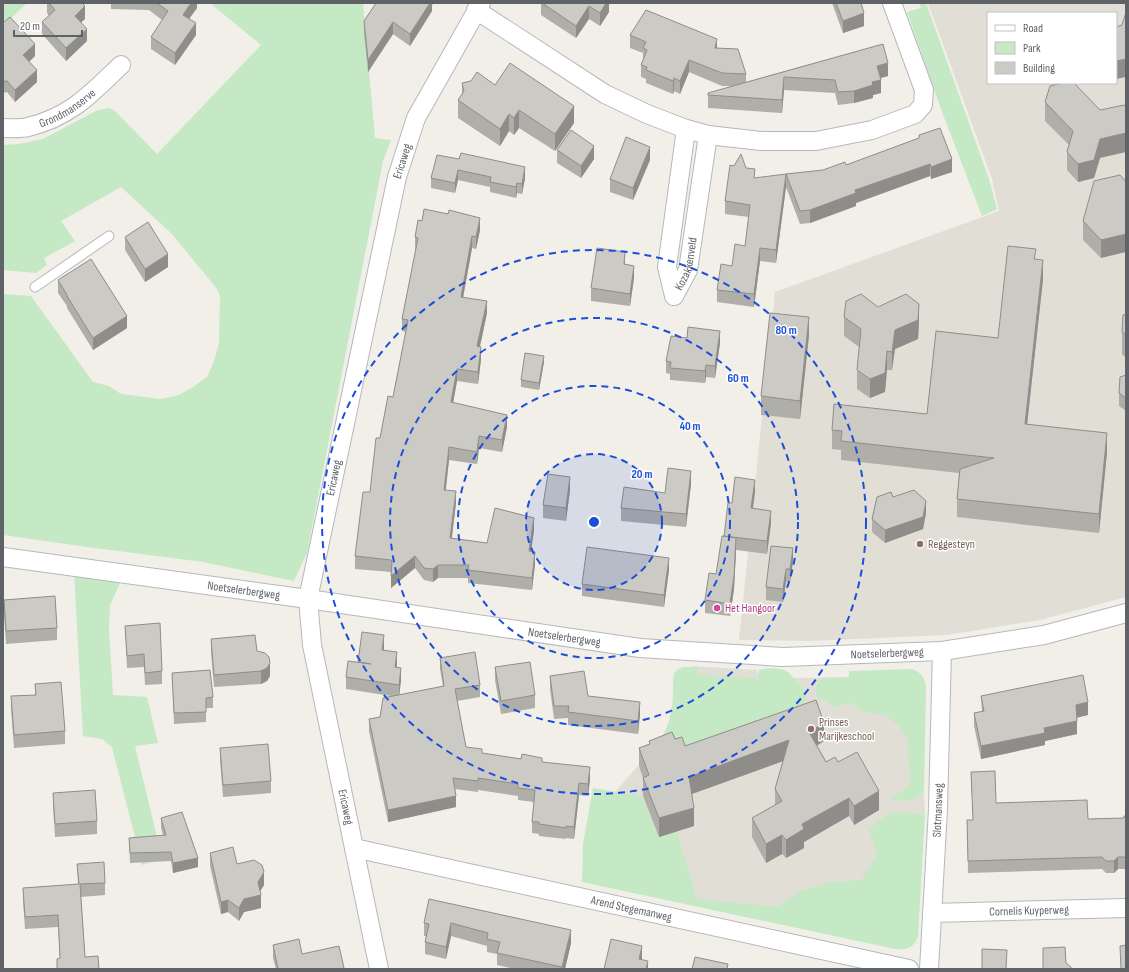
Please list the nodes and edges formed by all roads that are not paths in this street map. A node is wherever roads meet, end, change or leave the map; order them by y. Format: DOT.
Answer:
graph roads {
  1 [pos="892,3"];
  2 [pos="479,6"];
  3 [pos="121,65"];
  4 [pos="3,128"];
  5 [pos="686,129"];
  6 [pos="708,135"];
  7 [pos="109,236"];
  8 [pos="36,287"];
  9 [pos="3,557"];
  10 [pos="308,599"];
  11 [pos="1126,613"];
  12 [pos="942,651"];
  13 [pos="354,848"];
  14 [pos="1126,908"];
  15 [pos="932,914"];
  16 [pos="379,969"];
  17 [pos="909,969"];
  18 [pos="929,969"];
  1 -- 6 [label="street"];
  2 -- 5 [label="street"];
  2 -- 10 [label="street, Ericaweg"];
  3 -- 4 [label="street, Grondmanserve"];
  5 -- 6 [label="street"];
  5 -- 6 [label="street, Kozakkenveld"];
  7 -- 8 [label="lane"];
  9 -- 10 [label="street, Noetselerbergweg"];
  10 -- 12 [label="street, Noetselerbergweg"];
  10 -- 13 [label="street, Ericaweg"];
  11 -- 12 [label="street, Noetselerbergweg"];
  12 -- 15 [label="street, Slotmansweg"];
  13 -- 16 [label="street, Ericaweg"];
  13 -- 17 [label="street, Arend Stegemanweg"];
  14 -- 15 [label="street, Cornelis Kuyperweg"];
  15 -- 18 [label="street, Slotmansweg"];
}
